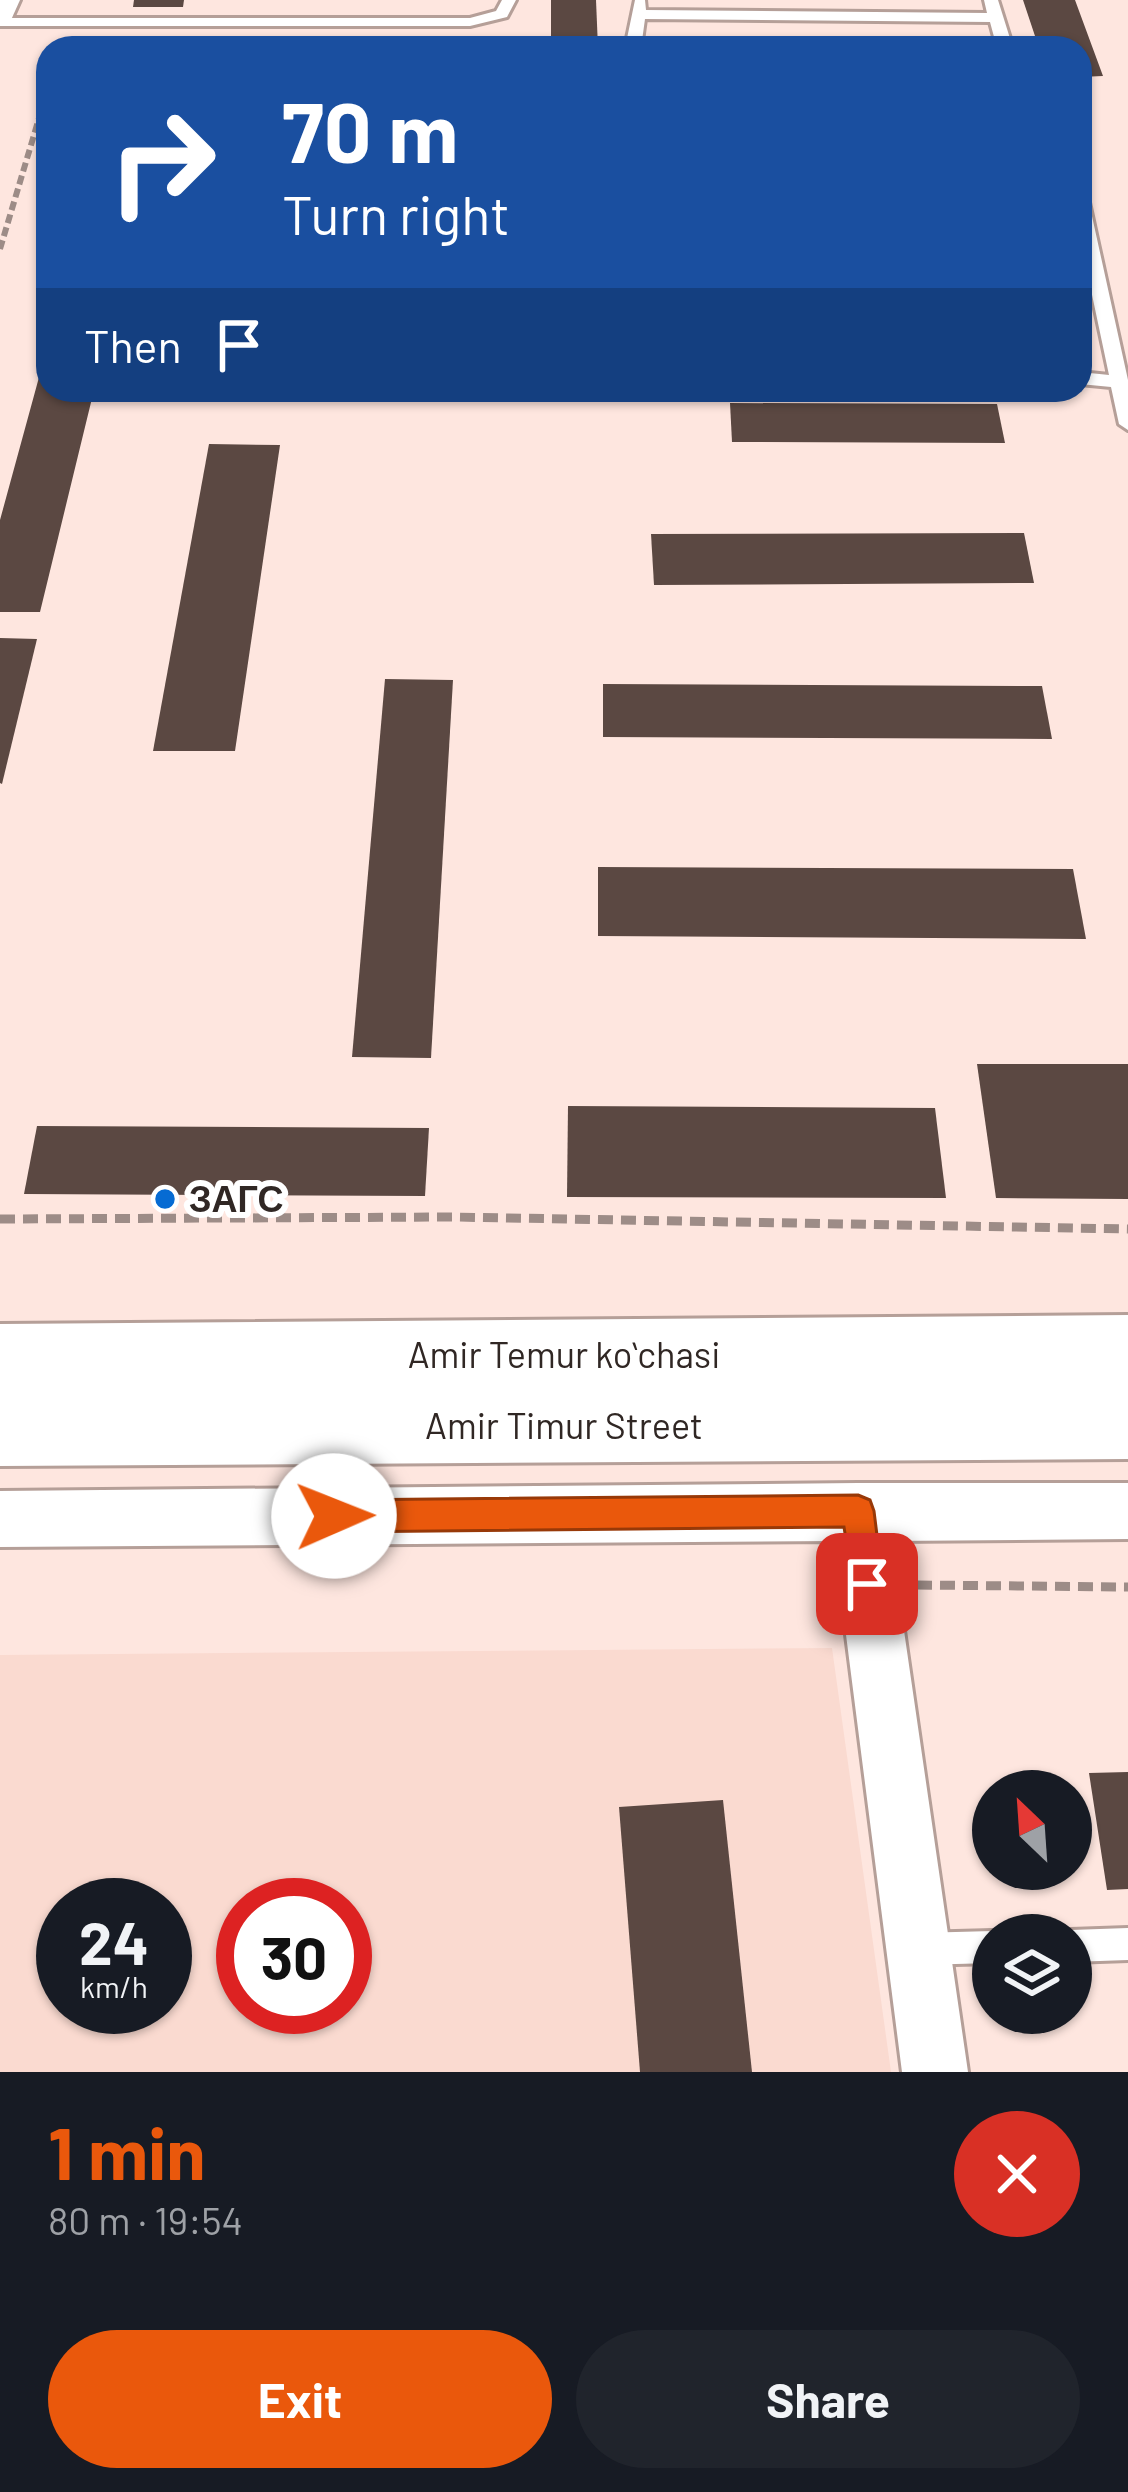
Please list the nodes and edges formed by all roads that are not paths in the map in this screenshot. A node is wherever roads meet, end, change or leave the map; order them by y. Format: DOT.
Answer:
graph roads {
  1 [pos="5,0"];
  2 [pos="509,0"];
  3 [pos="992,0"];
  4 [pos="640,7"];
  5 [pos="0,18"];
  6 [pos="996,18"];
  7 [pos="1001,36"];
  8 [pos="1092,253"];
  9 [pos="1092,379"];
  10 [pos="1120,382"];
  11 [pos="1128,424"];
  12 [pos="1128,1350"];
  13 [pos="0,1359"];
  14 [pos="1128,1422"];
  15 [pos="0,1429"];
  16 [pos="858,1511"];
  17 [pos="1128,1511"];
  18 [pos="0,1519"];
  19 [pos="1128,1944"];
  20 [pos="1092,1945"];
  21 [pos="972,1948"];
  22 [pos="917,1949"];
  23 [pos="935,2072"];
  1 -- 5 [label="street"];
  2 -- 5 [label="lane"];
  3 -- 6 [label="lane"];
  4 -- 6 [label="lane"];
  6 -- 7 [label="lane"];
  8 -- 10 [label="lane"];
  9 -- 10 [label="lane"];
  10 -- 11 [label="lane"];
  12 -- 13 [label="highway, Amir Temur koʻchasi"];
  14 -- 15 [label="highway, Amir Timur Street"];
  16 -- 17 [label="street"];
  16 -- 18 [label="street"];
  16 -- 22 [label="street"];
  19 -- 20 [label="lane"];
  21 -- 22 [label="lane"];
  22 -- 23 [label="street"];
}
